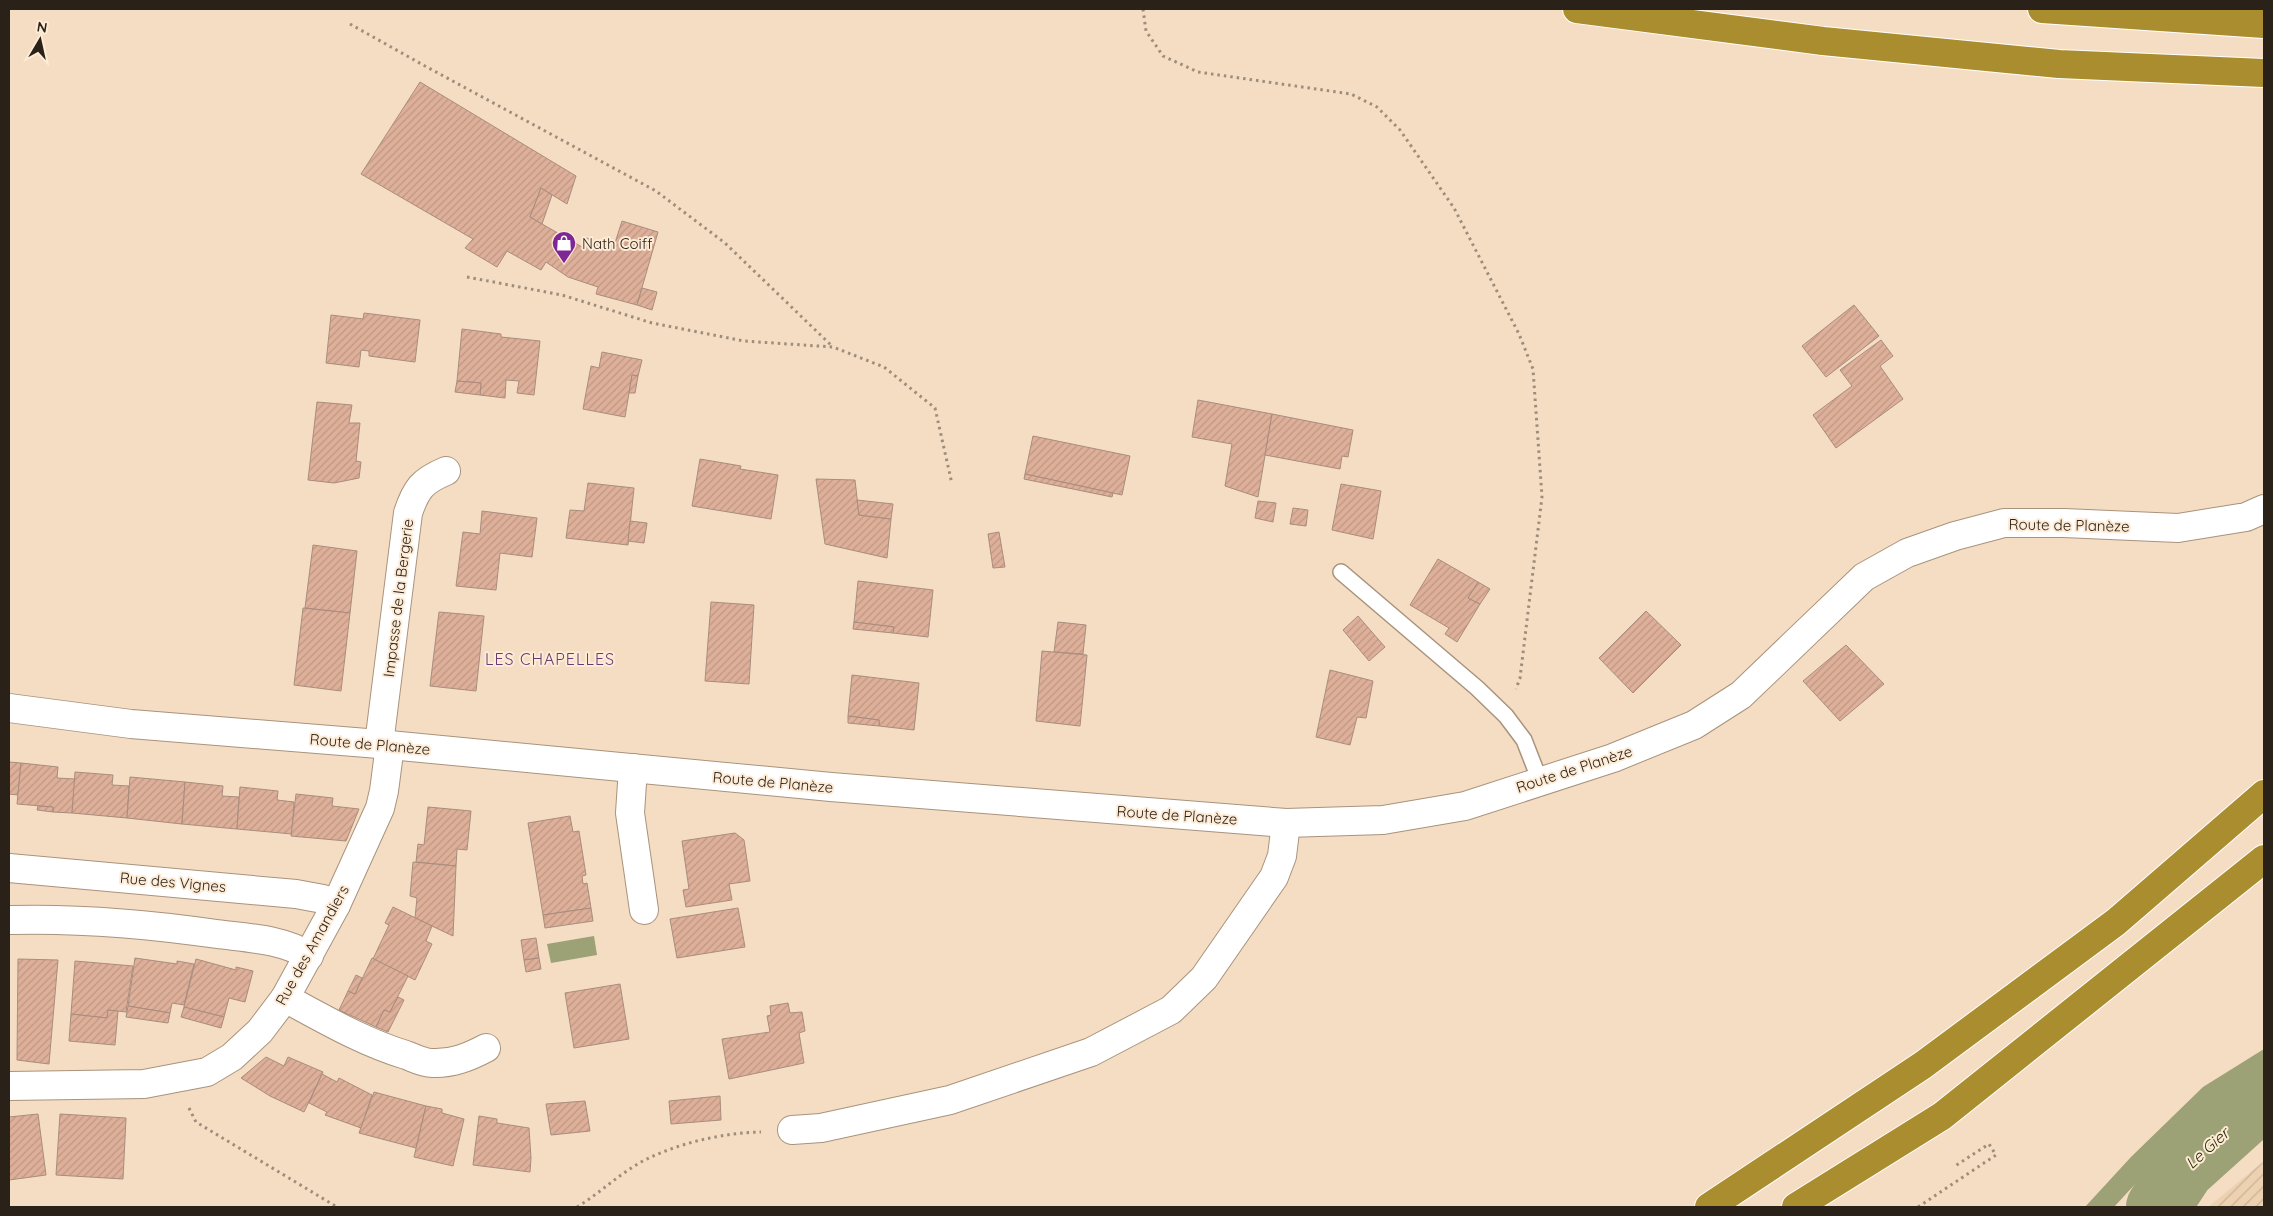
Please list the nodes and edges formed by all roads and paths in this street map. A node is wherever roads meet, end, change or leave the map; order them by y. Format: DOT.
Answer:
graph roads {
  1 [pos="1143,9"];
  2 [pos="1577,9"];
  3 [pos="2042,9"];
  4 [pos="350,24"];
  5 [pos="2264,24"];
  6 [pos="2264,73"];
  7 [pos="467,277"];
  8 [pos="834,347"];
  9 [pos="446,471"];
  10 [pos="952,484"];
  11 [pos="2264,509"];
  12 [pos="1341,572"];
  13 [pos="9,708"];
  14 [pos="1506,716"];
  15 [pos="385,744"];
  16 [pos="633,768"];
  17 [pos="1540,781"];
  18 [pos="2264,794"];
  19 [pos="1286,823"];
  20 [pos="2258,864"];
  21 [pos="9,868"];
  22 [pos="336,905"];
  23 [pos="644,910"];
  24 [pos="9,920"];
  25 [pos="309,956"];
  26 [pos="285,998"];
  27 [pos="486,1048"];
  28 [pos="181,1079"];
  29 [pos="9,1086"];
  30 [pos="792,1130"];
  31 [pos="1955,1166"];
  32 [pos="337,1207"];
  33 [pos="577,1207"];
  34 [pos="1709,1207"];
  35 [pos="1796,1207"];
  36 [pos="1918,1207"];
  1 -- 14 [label="path"];
  2 -- 6 [label="highway"];
  3 -- 5 [label="highway"];
  4 -- 8 [label="path"];
  7 -- 8 [label="path"];
  8 -- 10 [label="path"];
  9 -- 15 [label="street, Impasse de la Bergerie"];
  11 -- 17 [label="street, Route de Planèze"];
  12 -- 14 [label="lane"];
  13 -- 15 [label="street, Route de Planèze"];
  14 -- 17 [label="lane"];
  15 -- 16 [label="street, Route de Planèze"];
  15 -- 22 [label="street, Rue des Amandiers"];
  16 -- 19 [label="street, Route de Planèze"];
  16 -- 23 [label="street"];
  17 -- 19 [label="street, Route de Planèze"];
  18 -- 34 [label="highway"];
  19 -- 30 [label="street"];
  20 -- 35 [label="highway"];
  21 -- 22 [label="street, Rue des Vignes"];
  22 -- 25 [label="street, Rue des Amandiers"];
  24 -- 25 [label="street"];
  25 -- 26 [label="street, Rue des Amandiers"];
  26 -- 27 [label="street"];
  26 -- 28 [label="street, Rue des Amandiers"];
  28 -- 29 [label="street, Rue des Amandiers"];
  28 -- 32 [label="path"];
  30 -- 33 [label="path"];
  31 -- 36 [label="path"];
}
